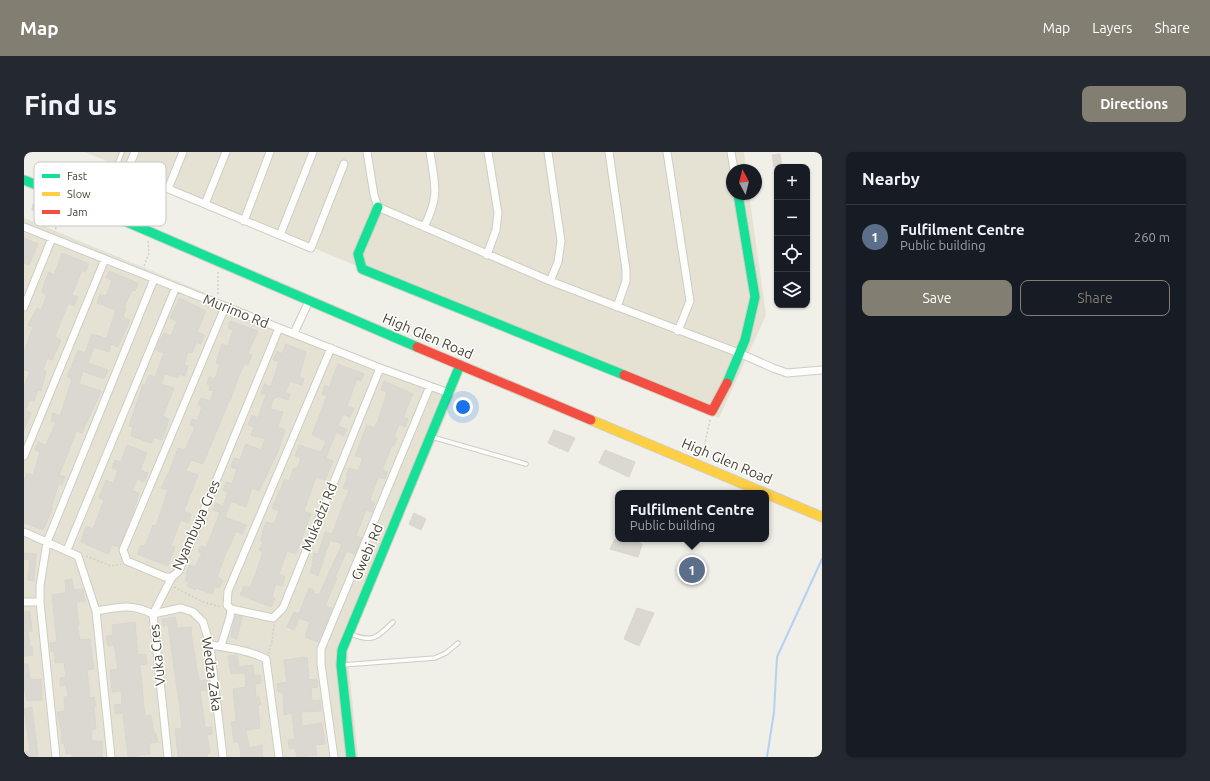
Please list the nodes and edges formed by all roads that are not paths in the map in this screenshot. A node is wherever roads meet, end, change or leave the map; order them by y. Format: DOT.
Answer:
graph roads {
  1 [pos="135,152"];
  2 [pos="183,152"];
  3 [pos="226,152"];
  4 [pos="270,152"];
  5 [pos="313,152"];
  6 [pos="367,152"];
  7 [pos="430,152"];
  8 [pos="488,152"];
  9 [pos="548,152"];
  10 [pos="609,152"];
  11 [pos="667,152"];
  12 [pos="731,152"];
  13 [pos="131,162"];
  14 [pos="344,164"];
  15 [pos="733,164"];
  16 [pos="24,180"];
  17 [pos="34,184"];
  18 [pos="168,189"];
  19 [pos="739,200"];
  20 [pos="205,204"];
  21 [pos="378,207"];
  22 [pos="244,221"];
  23 [pos="137,226"];
  24 [pos="24,227"];
  25 [pos="424,227"];
  26 [pos="280,235"];
  27 [pos="52,238"];
  28 [pos="486,255"];
  29 [pos="104,259"];
  30 [pos="154,279"];
  31 [pos="550,281"];
  32 [pos="176,287"];
  33 [pos="309,302"];
  34 [pos="222,305"];
  35 [pos="24,307"];
  36 [pos="617,307"];
  37 [pos="279,328"];
  38 [pos="678,331"];
  39 [pos="294,333"];
  40 [pos="331,348"];
  41 [pos="739,353"];
  42 [pos="460,365"];
  43 [pos="380,368"];
  44 [pos="822,370"];
  45 [pos="430,386"];
  46 [pos="449,393"];
  47 [pos="430,437"];
  48 [pos="24,456"];
  49 [pos="526,464"];
  50 [pos="759,490"];
  51 [pos="769,494"];
  52 [pos="822,517"];
  53 [pos="24,532"];
  54 [pos="47,542"];
  55 [pos="67,550"];
  56 [pos="172,577"];
  57 [pos="24,602"];
  58 [pos="40,602"];
  59 [pos="229,607"];
  60 [pos="96,611"];
  61 [pos="153,614"];
  62 [pos="393,622"];
  63 [pos="348,632"];
  64 [pos="458,644"];
  65 [pos="210,645"];
  66 [pos="221,646"];
  67 [pos="341,665"];
  68 [pos="56,757"];
  69 [pos="111,757"];
  70 [pos="168,757"];
  71 [pos="222,757"];
  72 [pos="279,757"];
  73 [pos="334,757"];
  74 [pos="351,757"];
  1 -- 13 [label="street"];
  2 -- 18 [label="street"];
  3 -- 20 [label="street"];
  4 -- 22 [label="street"];
  5 -- 26 [label="street"];
  6 -- 21 [label="street"];
  7 -- 25 [label="street"];
  8 -- 28 [label="street"];
  9 -- 31 [label="street"];
  10 -- 36 [label="street"];
  11 -- 38 [label="street"];
  12 -- 15 [label="street"];
  14 -- 26 [label="street"];
  16 -- 17 [label="street, High Glen Road"];
  18 -- 20 [label="street"];
  19 -- 41 [label="street"];
  20 -- 22 [label="street"];
  21 -- 25 [label="street"];
  21 -- 41 [label="street"];
  22 -- 26 [label="street"];
  23 -- 33 [label="street, High Glen Road"];
  24 -- 27 [label="street, Murimo Rd"];
  25 -- 28 [label="street"];
  27 -- 29 [label="street, Murimo Rd"];
  27 -- 35 [label="street"];
  28 -- 31 [label="street"];
  29 -- 30 [label="street, Murimo Rd"];
  29 -- 48 [label="street"];
  30 -- 32 [label="street, Murimo Rd"];
  30 -- 54 [label="street"];
  31 -- 36 [label="street"];
  32 -- 34 [label="street, Murimo Rd"];
  32 -- 55 [label="street"];
  33 -- 39 [label="street"];
  33 -- 42 [label="street, High Glen Road"];
  34 -- 37 [label="street, Murimo Rd"];
  34 -- 56 [label="street, Nyambuya Cres"];
  36 -- 38 [label="street"];
  37 -- 39 [label="street, Murimo Rd"];
  37 -- 56 [label="street, Nyambuya Cres"];
  38 -- 41 [label="street"];
  39 -- 40 [label="street, Murimo Rd"];
  40 -- 43 [label="street, Murimo Rd"];
  40 -- 59 [label="street"];
  41 -- 44 [label="street"];
  42 -- 46 [label="street, Gwebi Rd"];
  42 -- 50 [label="street, High Glen Road"];
  43 -- 45 [label="street, Murimo Rd"];
  43 -- 59 [label="street, Mukadzi Rd"];
  45 -- 46 [label="street, Murimo Rd"];
  45 -- 73 [label="street"];
  46 -- 47 [label="street, Gwebi Rd"];
  47 -- 49 [label="lane"];
  47 -- 63 [label="street, Gwebi Rd"];
  51 -- 52 [label="street, High Glen Road"];
  53 -- 54 [label="street"];
  54 -- 55 [label="street"];
  54 -- 58 [label="street"];
  55 -- 60 [label="street"];
  56 -- 61 [label="street"];
  57 -- 58 [label="street"];
  58 -- 68 [label="street"];
  59 -- 66 [label="street"];
  60 -- 61 [label="street, Vuka Cres"];
  60 -- 69 [label="street"];
  61 -- 65 [label="street, Wedza Zaka"];
  61 -- 70 [label="street, Vuka Cres"];
  62 -- 63 [label="lane"];
  63 -- 67 [label="street, Gwebi Rd"];
  64 -- 67 [label="lane"];
  65 -- 66 [label="street"];
  65 -- 71 [label="street, Wedza Zaka"];
  66 -- 72 [label="street"];
  67 -- 74 [label="street, Gwebi Rd"];
}
